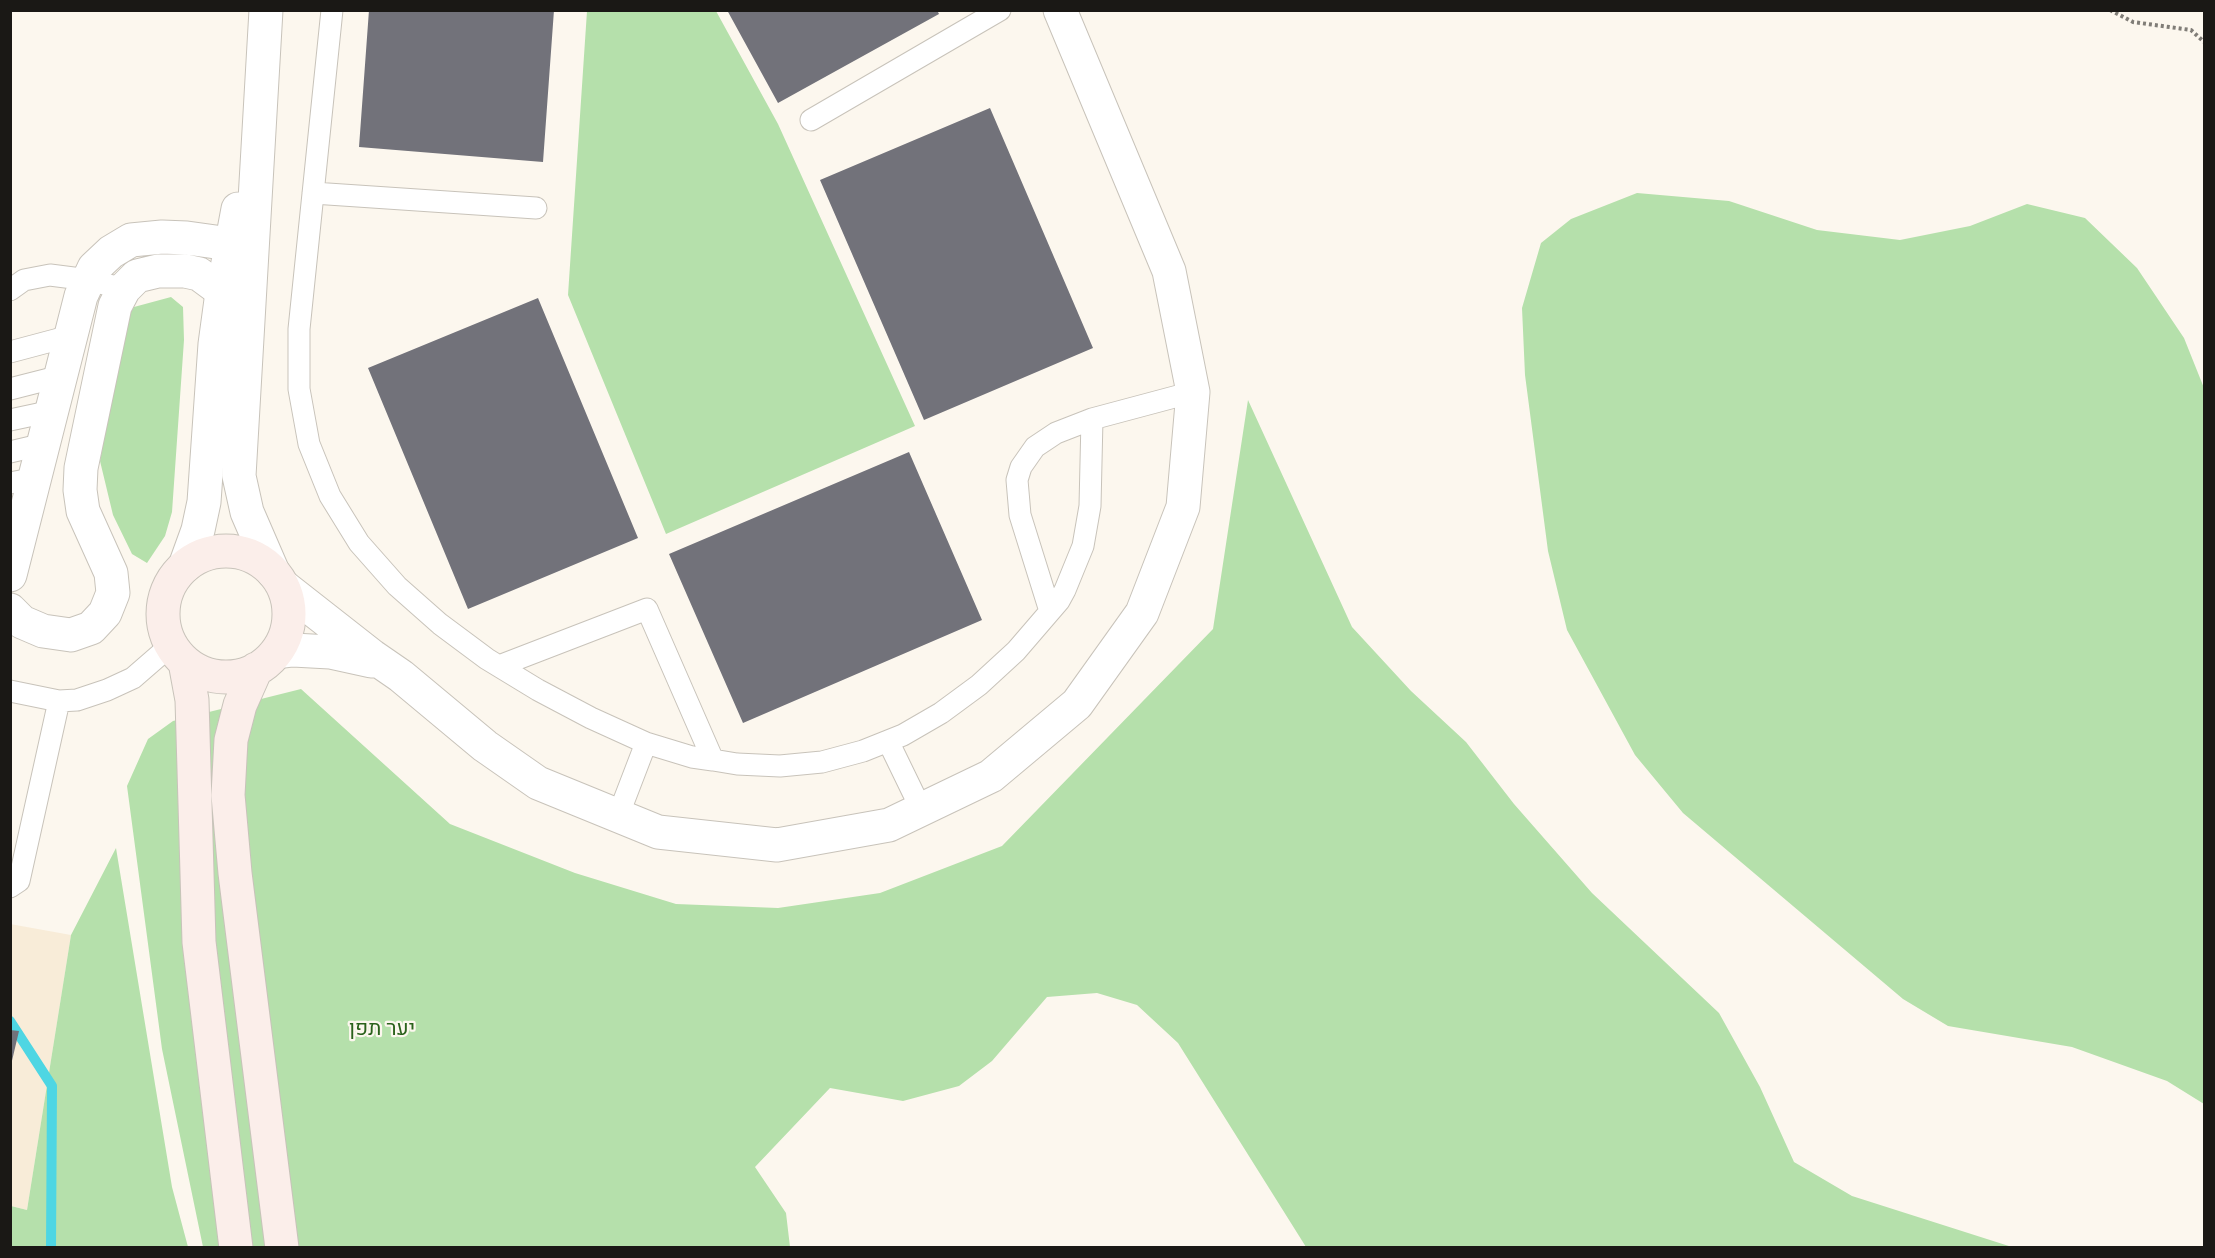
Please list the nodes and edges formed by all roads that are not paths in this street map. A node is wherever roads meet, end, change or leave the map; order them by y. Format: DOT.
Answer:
graph roads {
  1 [pos="266,10"];
  2 [pos="332,10"];
  3 [pos="1060,10"];
  4 [pos="992,12"];
  5 [pos="261,74"];
  6 [pos="811,120"];
  7 [pos="313,193"];
  8 [pos="536,208"];
  9 [pos="230,244"];
  10 [pos="88,280"];
  11 [pos="236,284"];
  12 [pos="124,289"];
  13 [pos="10,290"];
  14 [pos="70,336"];
  15 [pos="10,352"];
  16 [pos="61,375"];
  17 [pos="10,389"];
  18 [pos="1193,392"];
  19 [pos="52,411"];
  20 [pos="1092,419"];
  21 [pos="10,420"];
  22 [pos="44,444"];
  23 [pos="10,452"];
  24 [pos="23,481"];
  25 [pos="15,540"];
  26 [pos="185,566"];
  27 [pos="278,580"];
  28 [pos="10,610"];
  29 [pos="1050,611"];
  30 [pos="178,654"];
  31 [pos="266,661"];
  32 [pos="385,664"];
  33 [pos="499,666"];
  34 [pos="10,691"];
  35 [pos="59,701"];
  36 [pos="888,741"];
  37 [pos="646,742"];
  38 [pos="713,760"];
  39 [pos="921,809"];
  40 [pos="618,816"];
  41 [pos="10,887"];
  42 [pos="236,1248"];
  43 [pos="282,1248"];
  1 -- 5 [label="street"];
  2 -- 7 [label="lane"];
  3 -- 18 [label="street"];
  4 -- 6 [label="lane"];
  5 -- 9 [label="street"];
  5 -- 11 [label="street"];
  7 -- 8 [label="lane"];
  7 -- 33 [label="lane"];
  9 -- 10 [label="street"];
  9 -- 11 [label="street"];
  10 -- 12 [label="lane"];
  10 -- 13 [label="lane"];
  10 -- 14 [label="street"];
  11 -- 12 [label="street"];
  11 -- 26 [label="street"];
  11 -- 27 [label="street"];
  12 -- 28 [label="street"];
  14 -- 15 [label="lane"];
  14 -- 16 [label="street"];
  16 -- 17 [label="lane"];
  16 -- 19 [label="street"];
  18 -- 20 [label="lane"];
  18 -- 39 [label="street"];
  19 -- 21 [label="lane"];
  19 -- 22 [label="street"];
  20 -- 29 [label="lane"];
  20 -- 29 [label="lane"];
  22 -- 23 [label="lane"];
  22 -- 24 [label="street"];
  24 -- 25 [label="street"];
  26 -- 27 [label="main road"];
  26 -- 30 [label="main road"];
  27 -- 31 [label="main road"];
  27 -- 32 [label="street"];
  29 -- 36 [label="lane"];
  30 -- 31 [label="main road"];
  30 -- 35 [label="lane"];
  30 -- 42 [label="main road"];
  31 -- 32 [label="street"];
  31 -- 43 [label="main road"];
  32 -- 40 [label="street"];
  33 -- 37 [label="lane"];
  33 -- 38 [label="lane"];
  34 -- 35 [label="lane"];
  35 -- 41 [label="lane"];
  36 -- 38 [label="lane"];
  36 -- 39 [label="lane"];
  37 -- 38 [label="lane"];
  37 -- 40 [label="lane"];
  39 -- 40 [label="street"];
}
